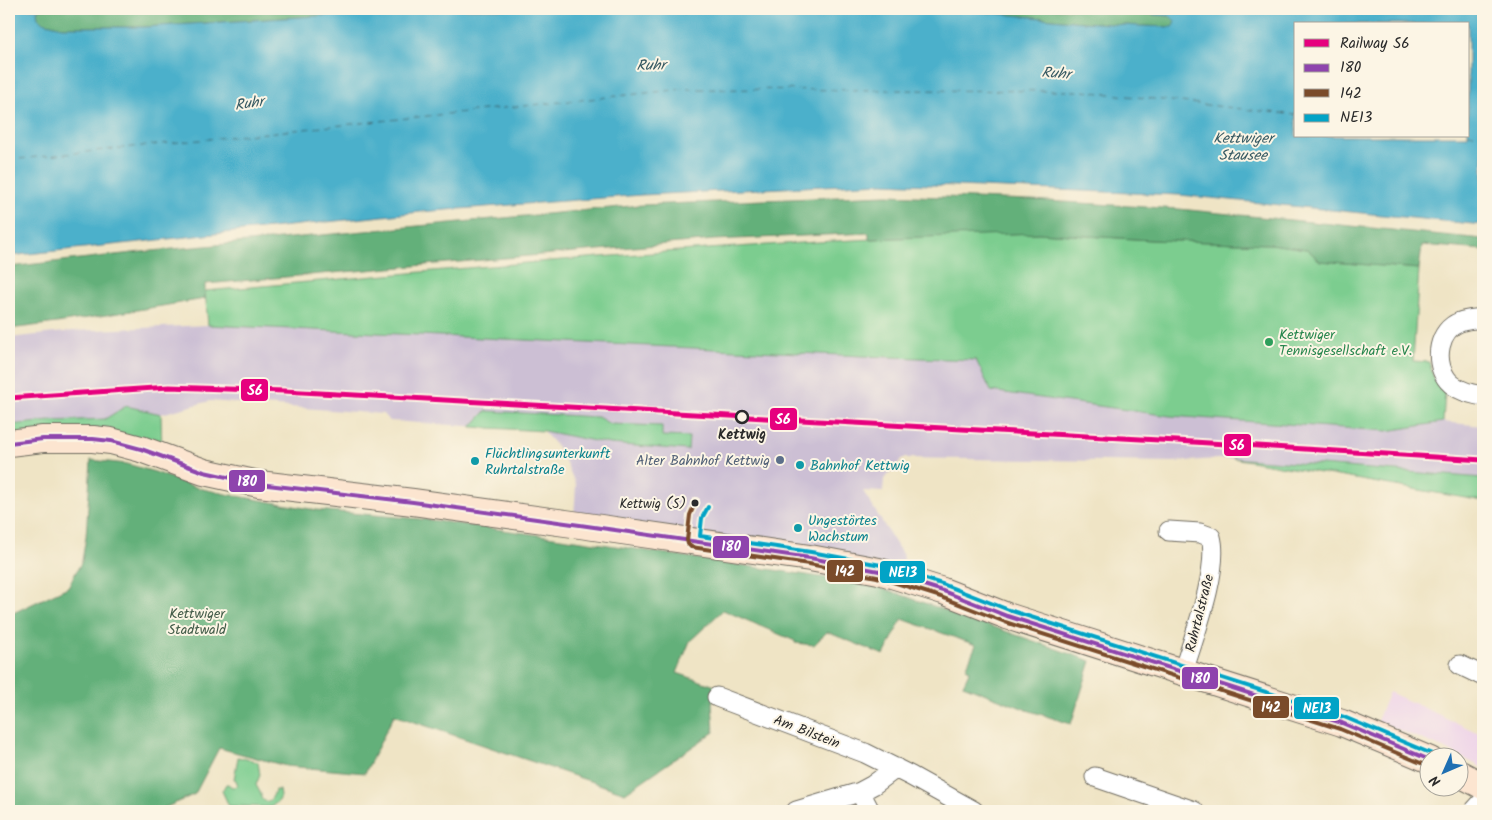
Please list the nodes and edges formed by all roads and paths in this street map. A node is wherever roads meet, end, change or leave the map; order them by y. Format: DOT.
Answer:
graph roads {
  1 [pos="1483,318"];
  2 [pos="1483,396"];
  3 [pos="9,443"];
  4 [pos="1169,531"];
  5 [pos="1460,665"];
  6 [pos="1184,672"];
  7 [pos="1483,676"];
  8 [pos="717,697"];
  9 [pos="1420,756"];
  10 [pos="896,768"];
  11 [pos="1095,777"];
  12 [pos="1470,779"];
  13 [pos="1483,786"];
  14 [pos="860,792"];
  15 [pos="1483,801"];
  16 [pos="796,811"];
  17 [pos="870,811"];
  18 [pos="974,811"];
  19 [pos="1194,811"];
  20 [pos="1474,811"];
  1 -- 2 [label="street"];
  3 -- 6 [label="main road, Ruhrtalstraße"];
  4 -- 6 [label="street, Ruhrtalstraße"];
  5 -- 7 [label="street"];
  6 -- 9 [label="main road, Ruhrtalstraße"];
  8 -- 10 [label="street, Am Bilstein"];
  10 -- 14 [label="street"];
  10 -- 18 [label="street, Am Bilstein"];
  11 -- 19 [label="street"];
  12 -- 13 [label="main road"];
  14 -- 16 [label="street"];
  14 -- 17 [label="street"];
  15 -- 20 [label="street"];
}
